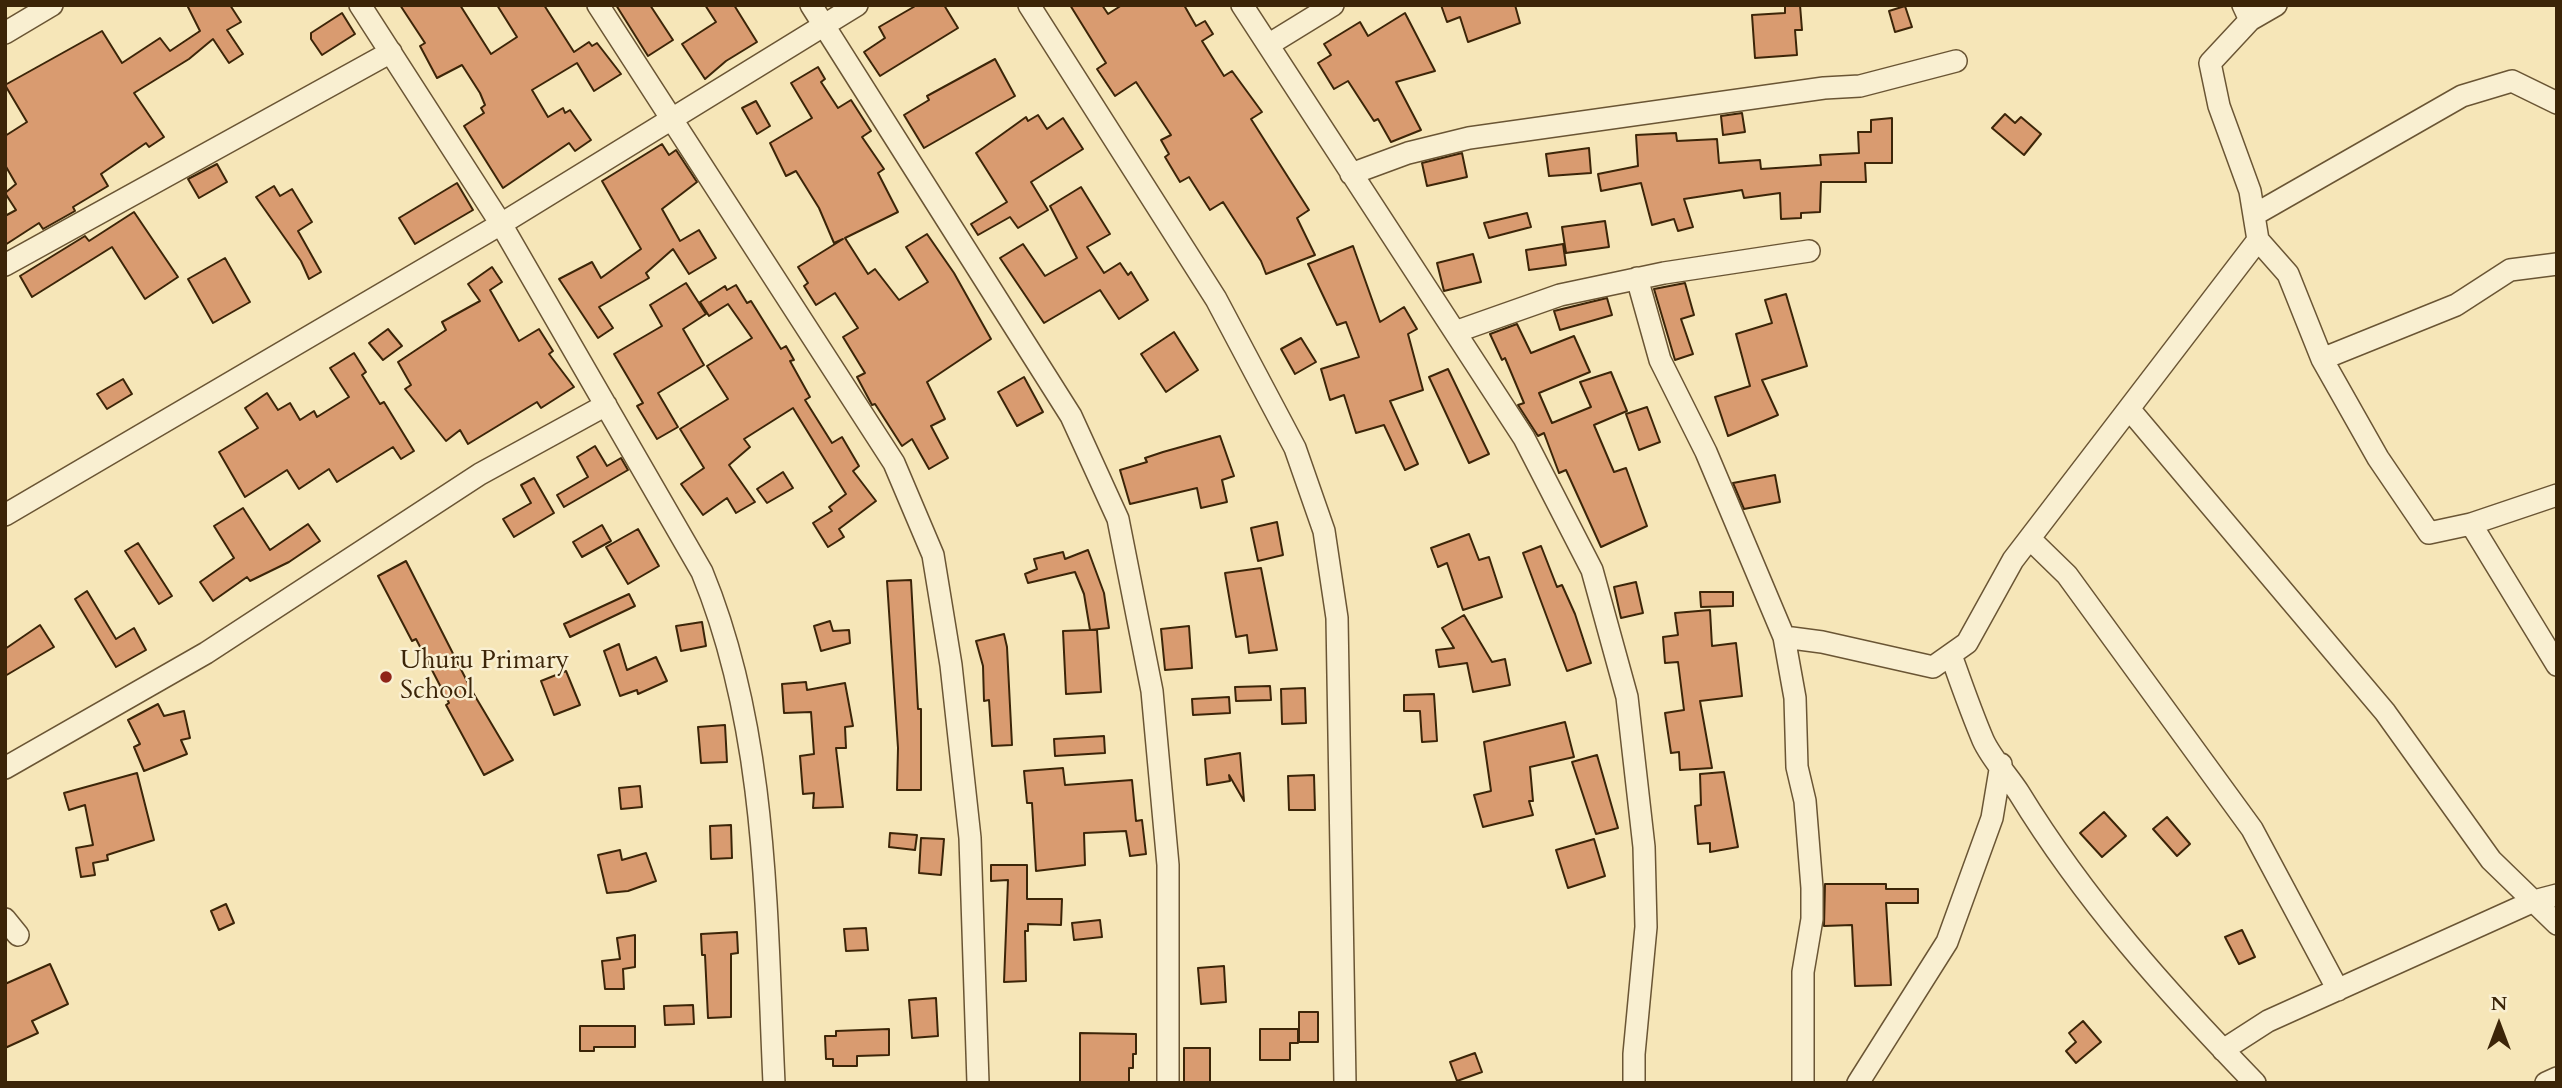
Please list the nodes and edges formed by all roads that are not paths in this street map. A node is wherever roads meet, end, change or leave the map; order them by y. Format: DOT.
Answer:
graph roads {
  1 [pos="52,5"];
  2 [pos="360,5"];
  3 [pos="598,5"];
  4 [pos="811,5"];
  5 [pos="857,5"];
  6 [pos="1029,5"];
  7 [pos="1242,5"];
  8 [pos="1333,5"];
  9 [pos="2276,5"];
  10 [pos="2247,13"];
  11 [pos="825,26"];
  12 [pos="5,33"];
  13 [pos="1268,45"];
  14 [pos="391,52"];
  15 [pos="1956,61"];
  16 [pos="2557,103"];
  17 [pos="672,120"];
  18 [pos="1351,174"];
  19 [pos="2254,215"];
  20 [pos="502,224"];
  21 [pos="2258,240"];
  22 [pos="1809,251"];
  23 [pos="2557,264"];
  24 [pos="5,265"];
  25 [pos="1637,278"];
  26 [pos="1455,332"];
  27 [pos="2322,359"];
  28 [pos="606,405"];
  29 [pos="2130,410"];
  30 [pos="2557,495"];
  31 [pos="5,515"];
  32 [pos="2471,524"];
  33 [pos="2030,538"];
  34 [pos="1784,637"];
  35 [pos="1951,655"];
  36 [pos="2557,665"];
  37 [pos="2001,764"];
  38 [pos="5,768"];
  39 [pos="2557,895"];
  40 [pos="2534,901"];
  41 [pos="2557,924"];
  42 [pos="2338,990"];
  43 [pos="2223,1049"];
  44 [pos="2557,1078"];
  45 [pos="774,1083"];
  46 [pos="978,1083"];
  47 [pos="1168,1083"];
  48 [pos="1345,1083"];
  49 [pos="1634,1083"];
  50 [pos="1803,1083"];
  51 [pos="1858,1083"];
  52 [pos="2255,1083"];
  53 [pos="2546,1083"];
  1 -- 12 [label="street"];
  2 -- 14 [label="street"];
  3 -- 17 [label="street"];
  4 -- 11 [label="street"];
  5 -- 11 [label="street"];
  6 -- 48 [label="street"];
  7 -- 13 [label="street"];
  8 -- 13 [label="street"];
  9 -- 10 [label="street"];
  10 -- 19 [label="street"];
  11 -- 17 [label="street"];
  11 -- 47 [label="street"];
  13 -- 18 [label="street"];
  14 -- 20 [label="street"];
  14 -- 24 [label="street"];
  15 -- 18 [label="street"];
  16 -- 19 [label="street"];
  17 -- 20 [label="street"];
  17 -- 46 [label="street"];
  18 -- 26 [label="street"];
  19 -- 21 [label="street"];
  20 -- 28 [label="street"];
  20 -- 31 [label="street"];
  21 -- 27 [label="street"];
  21 -- 29 [label="street"];
  22 -- 25 [label="street"];
  23 -- 27 [label="street"];
  25 -- 26 [label="street"];
  25 -- 34 [label="street"];
  26 -- 49 [label="street"];
  27 -- 32 [label="street"];
  28 -- 38 [label="street"];
  28 -- 45 [label="street"];
  29 -- 33 [label="street"];
  29 -- 40 [label="street"];
  30 -- 32 [label="street"];
  32 -- 36 [label="street"];
  33 -- 35 [label="street"];
  33 -- 42 [label="street"];
  34 -- 35 [label="street"];
  34 -- 50 [label="street"];
  35 -- 37 [label="street"];
  37 -- 43 [label="street"];
  37 -- 51 [label="street"];
  39 -- 40 [label="street"];
  40 -- 41 [label="street"];
  40 -- 42 [label="street"];
  42 -- 43 [label="street"];
  43 -- 52 [label="street"];
  44 -- 53 [label="street"];
}
